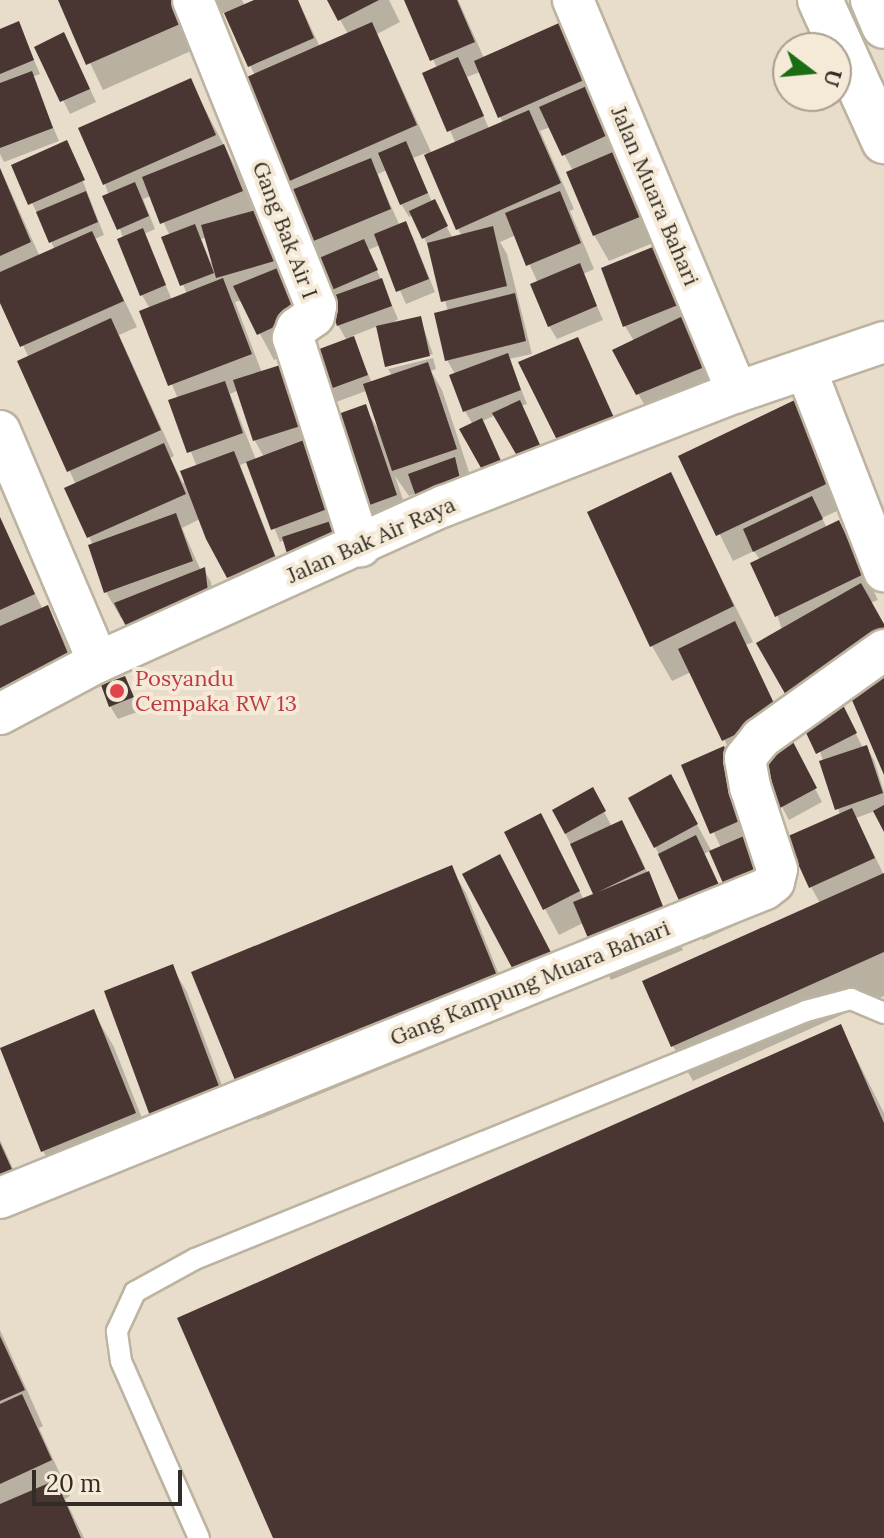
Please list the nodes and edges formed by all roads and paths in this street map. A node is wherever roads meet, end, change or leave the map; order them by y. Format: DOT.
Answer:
graph roads {
  1 [pos="193,0"];
  2 [pos="573,0"];
  3 [pos="820,0"];
  4 [pos="873,0"];
  5 [pos="884,26"];
  6 [pos="884,141"];
  7 [pos="884,342"];
  8 [pos="806,370"];
  9 [pos="737,392"];
  10 [pos="0,431"];
  11 [pos="360,546"];
  12 [pos="884,571"];
  13 [pos="884,650"];
  14 [pos="98,662"];
  15 [pos="0,714"];
  16 [pos="884,1013"];
  17 [pos="0,1198"];
  18 [pos="199,1538"];
  1 -- 11 [label="street, Gang Bak Air I"];
  2 -- 9 [label="street, Jalan Muara Bahari"];
  3 -- 6 [label="highway"];
  4 -- 5 [label="highway"];
  7 -- 8 [label="street, Jalan Bak Air Raya"];
  8 -- 9 [label="street, Jalan Bak Air Raya"];
  8 -- 12 [label="street"];
  9 -- 11 [label="street, Jalan Bak Air Raya"];
  10 -- 14 [label="street"];
  11 -- 14 [label="street, Jalan Bak Air Raya"];
  13 -- 17 [label="street, Gang Kampung Muara Bahari"];
  14 -- 15 [label="street"];
  16 -- 18 [label="lane"];
}
